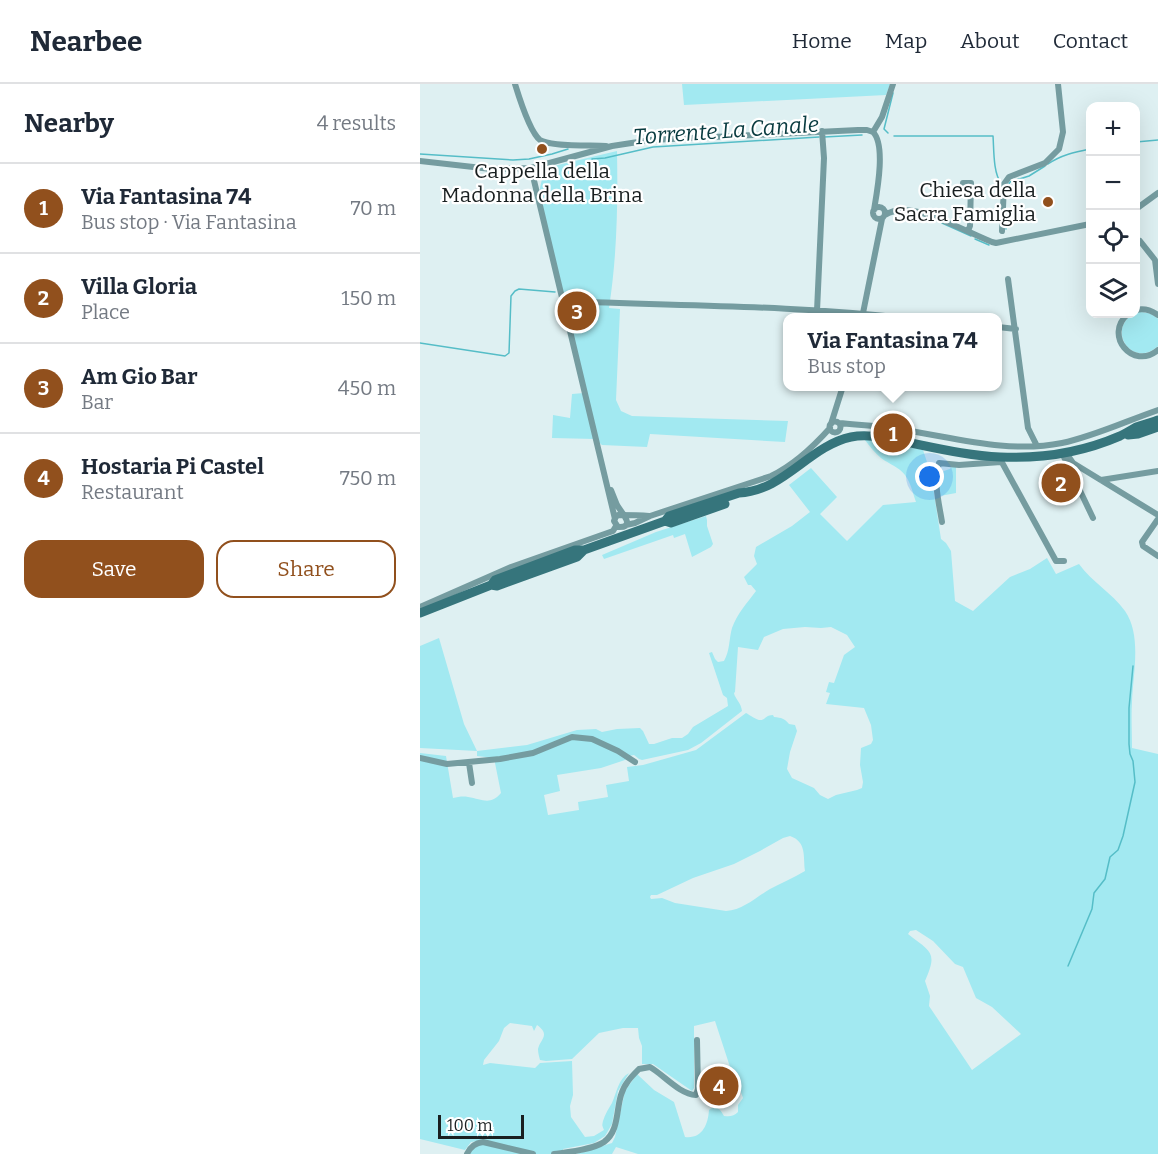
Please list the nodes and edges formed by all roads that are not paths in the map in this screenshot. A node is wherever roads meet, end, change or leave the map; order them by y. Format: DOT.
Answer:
graph roads {
  1 [pos="515,84"];
  2 [pos="893,84"];
  3 [pos="1058,84"];
  4 [pos="822,132"];
  5 [pos="873,132"];
  6 [pos="612,146"];
  7 [pos="420,161"];
  8 [pos="531,168"];
  9 [pos="963,183"];
  10 [pos="1158,193"];
  11 [pos="1140,206"];
  12 [pos="882,213"];
  13 [pos="1086,225"];
  14 [pos="968,231"];
  15 [pos="1002,231"];
  16 [pos="1140,241"];
  17 [pos="1008,279"];
  18 [pos="1158,284"];
  19 [pos="563,301"];
  20 [pos="1140,309"];
  21 [pos="818,311"];
  22 [pos="840,313"];
  23 [pos="863,313"];
  24 [pos="1158,315"];
  25 [pos="1124,318"];
  26 [pos="1002,327"];
  27 [pos="1016,329"];
  28 [pos="1158,350"];
  29 [pos="842,391"];
  30 [pos="1158,410"];
  31 [pos="1158,420"];
  32 [pos="835,427"];
  33 [pos="1158,427"];
  34 [pos="1028,429"];
  35 [pos="1120,436"];
  36 [pos="1037,446"];
  37 [pos="1023,447"];
  38 [pos="1064,453"];
  39 [pos="1000,460"];
  40 [pos="1158,471"];
  41 [pos="1101,480"];
  42 [pos="607,482"];
  43 [pos="624,515"];
  44 [pos="650,516"];
  45 [pos="1158,517"];
  46 [pos="1094,518"];
  47 [pos="942,522"];
  48 [pos="621,528"];
  49 [pos="1158,556"];
  50 [pos="1064,561"];
  51 [pos="420,607"];
  52 [pos="420,613"];
  53 [pos="420,758"];
  54 [pos="635,762"];
  55 [pos="469,763"];
  56 [pos="472,783"];
  57 [pos="697,1040"];
  58 [pos="466,1154"];
  59 [pos="533,1154"];
  60 [pos="554,1154"];
  1 -- 6 [label="street"];
  2 -- 5 [label="street"];
  3 -- 15 [label="street"];
  4 -- 5 [label="street"];
  4 -- 6 [label="street"];
  4 -- 21 [label="street"];
  5 -- 12 [label="street"];
  6 -- 8 [label="street"];
  7 -- 8 [label="street"];
  8 -- 19 [label="street"];
  9 -- 14 [label="street"];
  10 -- 11 [label="street"];
  12 -- 14 [label="street"];
  12 -- 23 [label="street"];
  13 -- 14 [label="street"];
  16 -- 18 [label="street"];
  17 -- 27 [label="street"];
  19 -- 21 [label="street"];
  19 -- 42 [label="street"];
  20 -- 24 [label="street"];
  21 -- 22 [label="street"];
  25 -- 28 [label="street"];
  26 -- 27 [label="street"];
  27 -- 34 [label="street"];
  29 -- 32 [label="street"];
  30 -- 36 [label="street"];
  31 -- 35 [label="street"];
  32 -- 37 [label="street"];
  32 -- 44 [label="street"];
  33 -- 35 [label="street"];
  34 -- 36 [label="street"];
  34 -- 37 [label="street"];
  35 -- 38 [label="street"];
  36 -- 37 [label="street"];
  38 -- 39 [label="street"];
  38 -- 41 [label="street"];
  38 -- 46 [label="street"];
  39 -- 47 [label="street"];
  39 -- 48 [label="street"];
  39 -- 50 [label="street"];
  40 -- 41 [label="street"];
  41 -- 45 [label="street"];
  42 -- 43 [label="street"];
  42 -- 48 [label="street"];
  43 -- 44 [label="street"];
  43 -- 48 [label="street"];
  43 -- 48 [label="street"];
  44 -- 48 [label="street"];
  45 -- 49 [label="street"];
  48 -- 51 [label="street"];
  48 -- 52 [label="street"];
  53 -- 55 [label="street"];
  54 -- 55 [label="street"];
  55 -- 56 [label="street"];
  57 -- 60 [label="street"];
  58 -- 59 [label="street"];
}
